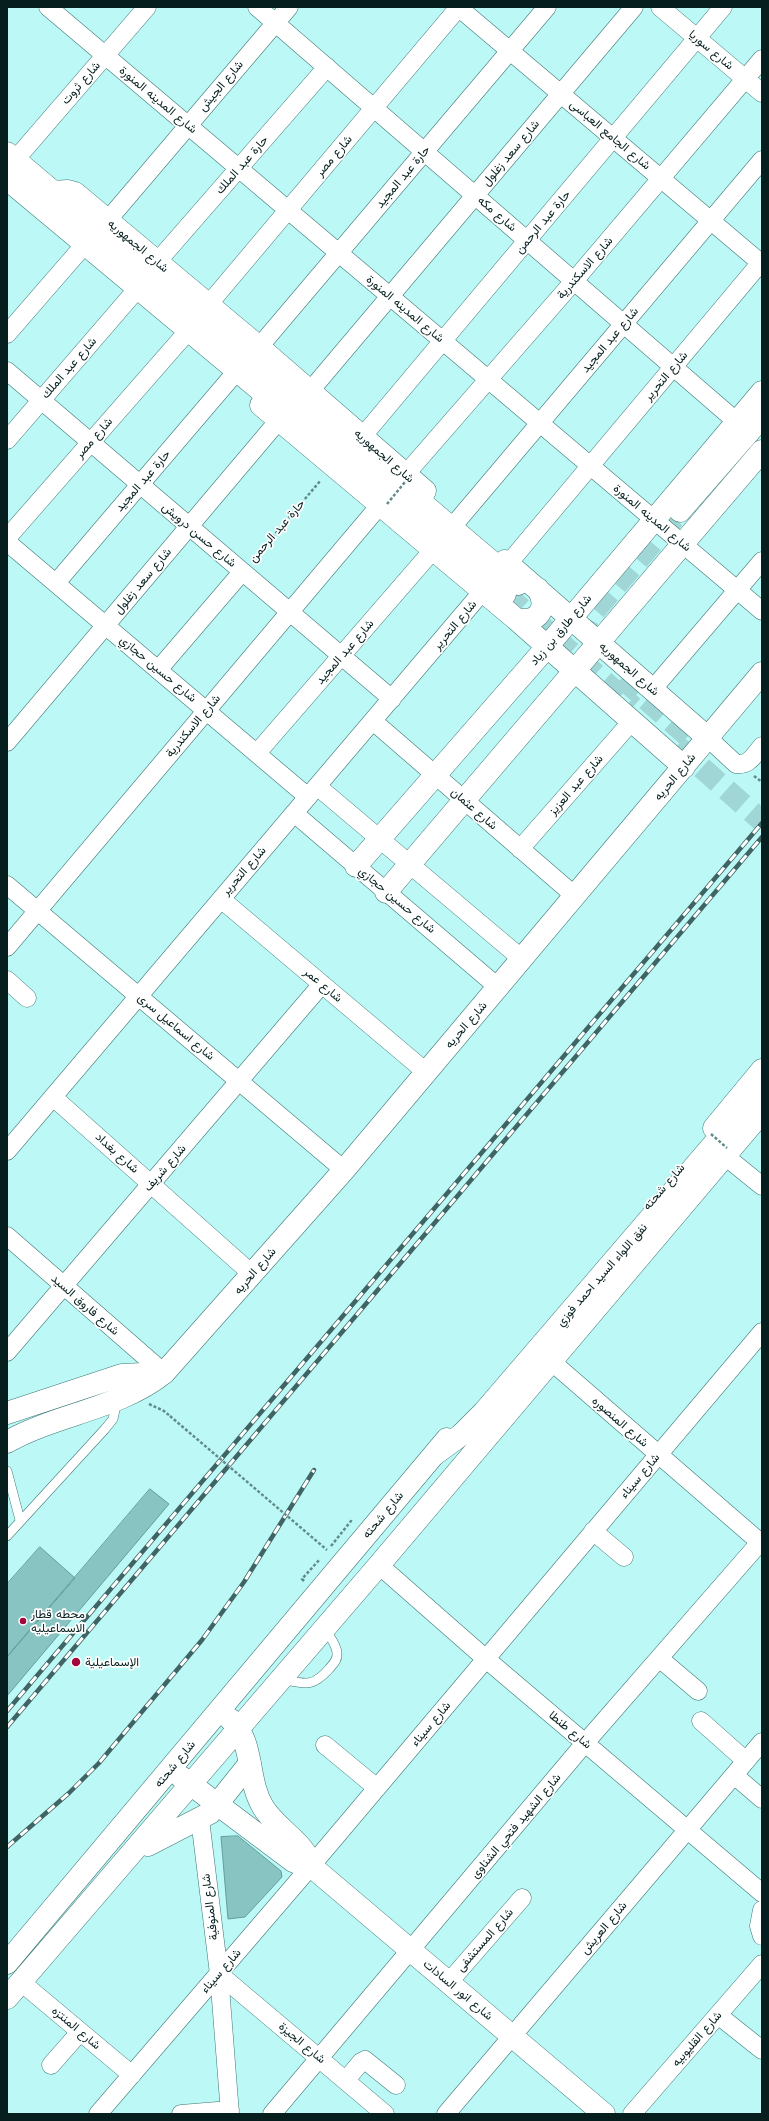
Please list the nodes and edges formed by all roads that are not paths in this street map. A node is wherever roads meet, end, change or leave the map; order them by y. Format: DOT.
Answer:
graph roads {
  1 [pos="48,7"];
  2 [pos="147,7"];
  3 [pos="257,7"];
  4 [pos="289,7"];
  5 [pos="458,7"];
  6 [pos="547,7"];
  7 [pos="634,7"];
  8 [pos="660,7"];
  9 [pos="724,7"];
  10 [pos="276,23"];
  11 [pos="697,38"];
  12 [pos="510,51"];
  13 [pos="105,55"];
  14 [pos="762,59"];
  15 [pos="327,67"];
  16 [pos="745,79"];
  17 [pos="762,93"];
  18 [pos="561,94"];
  19 [pos="374,108"];
  20 [pos="188,126"];
  21 [pos="613,138"];
  22 [pos="425,152"];
  23 [pos="11,156"];
  24 [pos="762,160"];
  25 [pos="239,168"];
  26 [pos="661,178"];
  27 [pos="7,179"];
  28 [pos="475,195"];
  29 [pos="48,200"];
  30 [pos="288,210"];
  31 [pos="711,220"];
  32 [pos="107,221"];
  33 [pos="527,240"];
  34 [pos="79,251"];
  35 [pos="339,253"];
  36 [pos="157,262"];
  37 [pos="762,263"];
  38 [pos="574,281"];
  39 [pos="132,295"];
  40 [pos="390,296"];
  41 [pos="208,305"];
  42 [pos="624,324"];
  43 [pos="7,334"];
  44 [pos="182,338"];
  45 [pos="442,340"];
  46 [pos="259,347"];
  47 [pos="674,367"];
  48 [pos="7,371"];
  49 [pos="230,379"];
  50 [pos="488,380"];
  51 [pos="310,391"];
  52 [pos="762,392"];
  53 [pos="41,400"];
  54 [pos="762,417"];
  55 [pos="279,420"];
  56 [pos="737,422"];
  57 [pos="540,423"];
  58 [pos="362,436"];
  59 [pos="7,440"];
  60 [pos="90,442"];
  61 [pos="762,451"];
  62 [pos="590,466"];
  63 [pos="405,478"];
  64 [pos="139,484"];
  65 [pos="384,505"];
  66 [pos="680,511"];
  67 [pos="458,520"];
  68 [pos="654,520"];
  69 [pos="189,526"];
  70 [pos="7,538"];
  71 [pos="7,542"];
  72 [pos="683,544"];
  73 [pos="433,550"];
  74 [pos="762,562"];
  75 [pos="508,564"];
  76 [pos="242,572"];
  77 [pos="56,583"];
  78 [pos="520,589"];
  79 [pos="738,590"];
  80 [pos="482,592"];
  81 [pos="762,611"];
  82 [pos="290,612"];
  83 [pos="571,618"];
  84 [pos="516,619"];
  85 [pos="106,625"];
  86 [pos="598,642"];
  87 [pos="546,648"];
  88 [pos="341,656"];
  89 [pos="158,670"];
  90 [pos="574,671"];
  91 [pos="762,673"];
  92 [pos="652,690"];
  93 [pos="392,699"];
  94 [pos="207,710"];
  95 [pos="373,721"];
  96 [pos="632,721"];
  97 [pos="708,738"];
  98 [pos="7,742"];
  99 [pos="762,746"];
  100 [pos="257,753"];
  101 [pos="684,767"];
  102 [pos="434,775"];
  103 [pos="313,791"];
  104 [pos="464,800"];
  105 [pos="294,813"];
  106 [pos="379,838"];
  107 [pos="520,849"];
  108 [pos="410,864"];
  109 [pos="356,866"];
  110 [pos="7,885"];
  111 [pos="386,892"];
  112 [pos="575,896"];
  113 [pos="221,898"];
  114 [pos="37,910"];
  115 [pos="7,946"];
  116 [pos="522,959"];
  117 [pos="7,980"];
  118 [pos="322,984"];
  119 [pos="499,988"];
  120 [pos="139,996"];
  121 [pos="27,998"];
  122 [pos="762,1070"];
  123 [pos="426,1072"];
  124 [pos="239,1081"];
  125 [pos="762,1088"];
  126 [pos="53,1097"];
  127 [pos="762,1112"];
  128 [pos="7,1151"];
  129 [pos="726,1152"];
  130 [pos="344,1170"];
  131 [pos="151,1184"];
  132 [pos="762,1186"];
  133 [pos="7,1236"];
  134 [pos="252,1274"];
  135 [pos="64,1287"];
  136 [pos="762,1332"];
  137 [pos="7,1352"];
  138 [pos="552,1362"];
  139 [pos="164,1373"];
  140 [pos="118,1398"];
  141 [pos="7,1413"];
  142 [pos="7,1442"];
  143 [pos="435,1454"];
  144 [pos="658,1455"];
  145 [pos="7,1471"];
  146 [pos="20,1520"];
  147 [pos="594,1531"];
  148 [pos="7,1536"];
  149 [pos="761,1542"];
  150 [pos="624,1557"];
  151 [pos="379,1565"];
  152 [pos="325,1628"];
  153 [pos="659,1658"];
  154 [pos="486,1659"];
  155 [pos="281,1679"];
  156 [pos="698,1691"];
  157 [pos="219,1711"];
  158 [pos="701,1721"];
  159 [pos="238,1728"];
  160 [pos="762,1742"];
  161 [pos="585,1743"];
  162 [pos="325,1745"];
  163 [pos="746,1761"];
  164 [pos="250,1763"];
  165 [pos="174,1766"];
  166 [pos="734,1775"];
  167 [pos="191,1786"];
  168 [pos="377,1788"];
  169 [pos="762,1799"];
  170 [pos="217,1805"];
  171 [pos="200,1819"];
  172 [pos="687,1830"];
  173 [pos="133,1853"];
  174 [pos="311,1866"];
  175 [pos="762,1893"];
  176 [pos="522,1898"];
  177 [pos="762,1910"];
  178 [pos="762,1936"];
  179 [pos="411,1950"];
  180 [pos="7,1963"];
  181 [pos="762,1964"];
  182 [pos="218,1974"];
  183 [pos="449,1982"];
  184 [pos="14,1990"];
  185 [pos="718,2015"];
  186 [pos="80,2032"];
  187 [pos="512,2036"];
  188 [pos="762,2050"];
  189 [pos="320,2058"];
  190 [pos="51,2065"];
  191 [pos="132,2075"];
  192 [pos="346,2080"];
  193 [pos="396,2085"];
  194 [pos="230,2112"];
  195 [pos="98,2114"];
  196 [pos="181,2114"];
  197 [pos="272,2114"];
  198 [pos="385,2114"];
  199 [pos="446,2114"];
  200 [pos="604,2114"];
  201 [pos="632,2114"];
  1 -- 13 [label="street, شارع المدينه المنورة"];
  2 -- 13 [label="street, شارع ثروت"];
  3 -- 10 [label="street, شارع مكه"];
  4 -- 10 [label="street, شارع الجيش"];
  5 -- 12 [label="street, شارع الجامع العباسى"];
  5 -- 19 [label="street, شارع مصر"];
  6 -- 12 [label="street, حارة عبد المجيد"];
  7 -- 18 [label="street, شارع سعد زغلول"];
  8 -- 11 [label="street, شارع سوريا"];
  9 -- 11 [label="street, حارة عبد الرحمن"];
  10 -- 15 [label="street, شارع مكه"];
  10 -- 20 [label="street, شارع الجيش"];
  11 -- 16 [label="street, شارع سوريا"];
  11 -- 21 [label="street, حارة عبد الرحمن"];
  12 -- 18 [label="street, شارع الجامع العباسى"];
  12 -- 22 [label="street, حارة عبد المجيد"];
  13 -- 20 [label="street, شارع المدينه المنورة"];
  13 -- 23 [label="street, شارع ثروت"];
  14 -- 16 [label="street, شارع الاسكندرية"];
  15 -- 19 [label="street, شارع مكه"];
  15 -- 25 [label="street, حارة عبد الملك"];
  16 -- 17 [label="street, شارع سوريا"];
  16 -- 26 [label="street, شارع الاسكندرية"];
  18 -- 21 [label="street, شارع الجامع العباسى"];
  18 -- 28 [label="street, شارع سعد زغلول"];
  19 -- 22 [label="street, شارع مكه"];
  19 -- 30 [label="street, شارع مصر"];
  20 -- 25 [label="street, شارع المدينه المنورة"];
  20 -- 32 [label="street, شارع الجيش"];
  21 -- 26 [label="street, شارع الجامع العباسى"];
  21 -- 33 [label="street, حارة عبد الرحمن"];
  22 -- 28 [label="street, شارع مكه"];
  22 -- 35 [label="street, حارة عبد المجيد"];
  23 -- 29 [label="main road, شارع الجمهوريه"];
  24 -- 31 [label="street, شارع عبد المجيد"];
  25 -- 30 [label="street, شارع المدينه المنورة"];
  25 -- 36 [label="street, حارة عبد الملك"];
  26 -- 31 [label="street, شارع الجامع العباسى"];
  26 -- 38 [label="street, شارع الاسكندرية"];
  27 -- 29 [label="main road, شارع الجمهوريه"];
  28 -- 33 [label="street, شارع مكه"];
  28 -- 40 [label="street, شارع سعد زغلول"];
  29 -- 32 [label="main road, شارع الجمهوريه"];
  29 -- 34 [label="main road, شارع الجمهوريه"];
  29 -- 78 [label="main road, شارع الجمهوريه"];
  30 -- 35 [label="street, شارع المدينه المنورة"];
  30 -- 41 [label="street, شارع مصر"];
  31 -- 37 [label="street, شارع الجامع العباسى"];
  31 -- 42 [label="street, شارع عبد المجيد"];
  32 -- 36 [label="main road, شارع الجمهوريه"];
  33 -- 38 [label="street, شارع مكه"];
  33 -- 45 [label="street, حارة عبد الرحمن"];
  34 -- 39 [label="main road, شارع الجمهوريه"];
  34 -- 43 [label="street"];
  35 -- 40 [label="street, شارع المدينه المنورة"];
  35 -- 46 [label="street, حارة عبد المجيد"];
  36 -- 41 [label="main road, شارع الجمهوريه"];
  37 -- 47 [label="street, شارع التحرير"];
  38 -- 42 [label="street, شارع مكه"];
  38 -- 50 [label="street, شارع الاسكندرية"];
  39 -- 44 [label="main road, شارع الجمهوريه"];
  39 -- 53 [label="street, شارع عبد الملك"];
  40 -- 45 [label="street, شارع المدينه المنورة"];
  40 -- 51 [label="street, شارع سعد زغلول"];
  41 -- 46 [label="main road, شارع الجمهوريه"];
  42 -- 47 [label="street, شارع مكه"];
  42 -- 57 [label="street, شارع عبد المجيد"];
  44 -- 49 [label="main road, شارع الجمهوريه"];
  44 -- 60 [label="street, شارع مصر"];
  45 -- 50 [label="street, شارع المدينه المنورة"];
  45 -- 58 [label="street, حارة عبد الرحمن"];
  46 -- 51 [label="main road, شارع الجمهوريه"];
  47 -- 56 [label="street, شارع مكه"];
  47 -- 62 [label="street, شارع التحرير"];
  48 -- 53 [label="street, شارع حسن درويش"];
  49 -- 55 [label="main road, شارع الجمهوريه"];
  49 -- 64 [label="street, حارة عبد المجيد"];
  50 -- 57 [label="street, شارع المدينه المنورة"];
  50 -- 63 [label="street, شارع الاسكندرية"];
  51 -- 58 [label="main road, شارع الجمهوريه"];
  52 -- 56 [label="main road, شارع طارق بن زياد"];
  53 -- 59 [label="street, شارع عبد الملك"];
  53 -- 60 [label="street, شارع حسن درويش"];
  54 -- 66 [label="main road"];
  55 -- 65 [label="main road, شارع الجمهوريه"];
  55 -- 69 [label="street, شارع سعد زغلول"];
  56 -- 68 [label="main road, شارع طارق بن زياد"];
  57 -- 62 [label="street, شارع المدينه المنورة"];
  57 -- 67 [label="street, شارع عبد المجيد"];
  58 -- 63 [label="main road, شارع الجمهوريه"];
  60 -- 64 [label="street, شارع حسن درويش"];
  60 -- 70 [label="street, شارع مصر"];
  61 -- 72 [label="main road"];
  62 -- 68 [label="street, شارع المدينه المنورة"];
  62 -- 75 [label="street, شارع التحرير"];
  63 -- 67 [label="main road, شارع الجمهوريه"];
  64 -- 69 [label="street, شارع حسن درويش"];
  64 -- 77 [label="street, حارة عبد المجيد"];
  65 -- 73 [label="main road, شارع الجمهوريه"];
  65 -- 82 [label="street, شارع الاسكندرية"];
  67 -- 75 [label="main road, شارع الجمهوريه"];
  68 -- 72 [label="street, شارع المدينه المنورة"];
  68 -- 83 [label="main road, شارع طارق بن زياد"];
  69 -- 76 [label="street, شارع حسن درويش"];
  69 -- 85 [label="street, شارع سعد زغلول"];
  71 -- 77 [label="street, شارع حسين حجازي"];
  72 -- 79 [label="street, شارع المدينه المنورة"];
  72 -- 86 [label="main road"];
  73 -- 80 [label="main road, شارع الجمهوريه"];
  73 -- 88 [label="street, شارع عبد المجيد"];
  74 -- 79 [label="street"];
  75 -- 78 [label="main road, شارع الجمهوريه"];
  76 -- 82 [label="street, شارع حسن درويش"];
  76 -- 89 [label="street, حارة عبد الرحمن"];
  77 -- 85 [label="street, شارع حسين حجازي"];
  78 -- 83 [label="main road, شارع الجمهوريه"];
  78 -- 84 [label="main road"];
  79 -- 81 [label="street, شارع المدينه المنورة"];
  79 -- 92 [label="street"];
  80 -- 84 [label="main road, شارع الجمهوريه"];
  80 -- 93 [label="street, شارع التحرير"];
  82 -- 88 [label="street, شارع حسن درويش"];
  82 -- 94 [label="street, شارع الاسكندرية"];
  83 -- 86 [label="main road, شارع الجمهوريه"];
  83 -- 87 [label="main road, شارع طارق بن زياد"];
  84 -- 87 [label="main road, شارع الجمهوريه"];
  85 -- 89 [label="street, شارع حسين حجازي"];
  85 -- 98 [label="street, شارع سعد زغلول"];
  86 -- 90 [label="main road"];
  86 -- 92 [label="main road, شارع الجمهوريه"];
  87 -- 90 [label="main road, شارع الجمهوريه"];
  87 -- 102 [label="main road, شارع طارق بن زياد"];
  88 -- 93 [label="street, شارع حسن درويش"];
  88 -- 100 [label="street, شارع عبد المجيد"];
  89 -- 94 [label="street, شارع حسين حجازي"];
  90 -- 96 [label="main road, شارع الجمهوريه"];
  90 -- 104 [label="main road"];
  91 -- 97 [label="main road, شارع الحريه"];
  92 -- 97 [label="main road, شارع الجمهوريه"];
  93 -- 95 [label="street, شارع التحرير"];
  94 -- 100 [label="street, شارع حسين حجازي"];
  94 -- 114 [label="street, شارع الاسكندرية"];
  95 -- 102 [label="street, شارع عثمان"];
  95 -- 103 [label="street, شارع التحرير"];
  96 -- 101 [label="main road, شارع الجمهوريه"];
  96 -- 107 [label="street, شارع عبد العزيز"];
  97 -- 99 [label="street"];
  97 -- 101 [label="main road, شارع الحريه"];
  100 -- 103 [label="street, شارع حسين حجازي"];
  101 -- 112 [label="main road, شارع الحريه"];
  102 -- 104 [label="street, شارع عثمان"];
  102 -- 106 [label="main road, شارع طارق بن زياد"];
  103 -- 105 [label="street, شارع التحرير"];
  103 -- 106 [label="street, شارع حسين حجازي"];
  104 -- 107 [label="street, شارع عثمان"];
  104 -- 108 [label="main road"];
  105 -- 109 [label="street, شارع حسين حجازي"];
  105 -- 113 [label="street, شارع التحرير"];
  106 -- 108 [label="street, شارع حسين حجازي"];
  106 -- 109 [label="main road, شارع طارق بن زياد"];
  107 -- 112 [label="street, شارع عثمان"];
  108 -- 111 [label="main road"];
  108 -- 116 [label="street, شارع حسين حجازي"];
  109 -- 111 [label="street, شارع حسين حجازي"];
  110 -- 114 [label="street, شارع اسماعيل سرى"];
  111 -- 119 [label="street, شارع حسين حجازي"];
  112 -- 116 [label="main road, شارع الحريه"];
  113 -- 118 [label="street, شارع عمر"];
  113 -- 120 [label="street, شارع التحرير"];
  114 -- 115 [label="street, شارع الاسكندرية"];
  114 -- 120 [label="street, شارع اسماعيل سرى"];
  116 -- 119 [label="main road, شارع الحريه"];
  117 -- 121 [label="street"];
  118 -- 123 [label="street, شارع عمر"];
  118 -- 124 [label="street, شارع شريف"];
  119 -- 123 [label="main road, شارع الحريه"];
  120 -- 124 [label="street, شارع اسماعيل سرى"];
  120 -- 126 [label="street, شارع التحرير"];
  122 -- 143 [label="main road, شارع شحته"];
  123 -- 130 [label="main road, شارع الحريه"];
  124 -- 130 [label="street, شارع اسماعيل سرى"];
  124 -- 131 [label="street, شارع شريف"];
  125 -- 143 [label="main road, نفق اللواء السيد احمد فوزي"];
  126 -- 128 [label="street, شارع التحرير"];
  126 -- 131 [label="street, شارع بغداد"];
  127 -- 129 [label="main road"];
  129 -- 132 [label="street"];
  129 -- 138 [label="main road"];
  130 -- 134 [label="main road, شارع الحريه"];
  131 -- 134 [label="street, شارع بغداد"];
  131 -- 135 [label="street, شارع شريف"];
  133 -- 135 [label="street, شارع فاروق السيد"];
  134 -- 139 [label="main road, شارع الحريه"];
  135 -- 137 [label="street, شارع شريف"];
  135 -- 139 [label="street, شارع فاروق السيد"];
  136 -- 144 [label="street, شارع سيناء"];
  138 -- 144 [label="street, شارع المنصوره"];
  138 -- 151 [label="main road"];
  139 -- 140 [label="main road, شارع الحريه"];
  139 -- 141 [label="main road"];
  140 -- 142 [label="main road, شارع الحريه"];
  140 -- 146 [label="lane"];
  143 -- 157 [label="main road, شارع شحته"];
  144 -- 147 [label="street, شارع سيناء"];
  144 -- 149 [label="street, شارع المنصوره"];
  145 -- 146 [label="lane"];
  146 -- 148 [label="lane"];
  147 -- 150 [label="street"];
  147 -- 154 [label="street, شارع سيناء"];
  149 -- 153 [label="street, شارع الشهيد فتحي الشناوى"];
  151 -- 152 [label="main road"];
  151 -- 154 [label="street, شارع طنطا"];
  152 -- 155 [label="main road"];
  152 -- 155 [label="lane"];
  153 -- 156 [label="street"];
  153 -- 161 [label="street, شارع الشهيد فتحي الشناوى"];
  154 -- 161 [label="street, شارع طنطا"];
  154 -- 168 [label="street, شارع سيناء"];
  155 -- 159 [label="main road"];
  157 -- 159 [label="main road, شارع انور السادات"];
  157 -- 165 [label="main road, شارع شحته"];
  158 -- 163 [label="street"];
  159 -- 164 [label="main road, شارع انور السادات"];
  159 -- 167 [label="main road"];
  160 -- 163 [label="street, شارع العريش"];
  161 -- 172 [label="street, شارع طنطا"];
  161 -- 179 [label="street, شارع الشهيد فتحي الشناوى"];
  162 -- 168 [label="street"];
  163 -- 166 [label="street, شارع العريش"];
  164 -- 170 [label="main road"];
  164 -- 174 [label="main road, شارع انور السادات"];
  165 -- 167 [label="main road, شارع انور السادات"];
  165 -- 180 [label="main road, شارع شحته"];
  166 -- 169 [label="street"];
  166 -- 172 [label="street, شارع العريش"];
  167 -- 170 [label="main road, شارع انور السادات"];
  167 -- 173 [label="main road"];
  168 -- 174 [label="street, شارع سيناء"];
  170 -- 171 [label="main road"];
  170 -- 174 [label="main road, شارع انور السادات"];
  171 -- 173 [label="main road"];
  171 -- 182 [label="street, شارع المنوفية"];
  172 -- 175 [label="street, شارع طنطا"];
  172 -- 187 [label="street, شارع العريش"];
  173 -- 184 [label="main road"];
  174 -- 179 [label="main road, شارع انور السادات"];
  174 -- 182 [label="street, شارع سيناء"];
  176 -- 183 [label="street, شارع المستشفى"];
  177 -- 178 [label="street"];
  179 -- 183 [label="main road, شارع انور السادات"];
  179 -- 189 [label="street, شارع الشهيد فتحي الشناوى"];
  181 -- 185 [label="street, شارع القليوبيه"];
  182 -- 189 [label="street, شارع الجيزة"];
  182 -- 191 [label="street, شارع سيناء"];
  182 -- 194 [label="street, شارع المنوفية"];
  183 -- 187 [label="main road, شارع انور السادات"];
  184 -- 186 [label="street, شارع المنتزه"];
  185 -- 188 [label="street"];
  185 -- 201 [label="street, شارع القليوبيه"];
  186 -- 190 [label="street"];
  186 -- 191 [label="street, شارع المنتزه"];
  187 -- 199 [label="street, شارع العريش"];
  187 -- 200 [label="main road, شارع انور السادات"];
  189 -- 192 [label="street, شارع الجيزة"];
  189 -- 197 [label="street, شارع الشهيد فتحي الشناوى"];
  191 -- 195 [label="street, شارع سيناء"];
  192 -- 193 [label="street"];
  192 -- 198 [label="street, شارع الجيزة"];
  194 -- 196 [label="street"];
}
